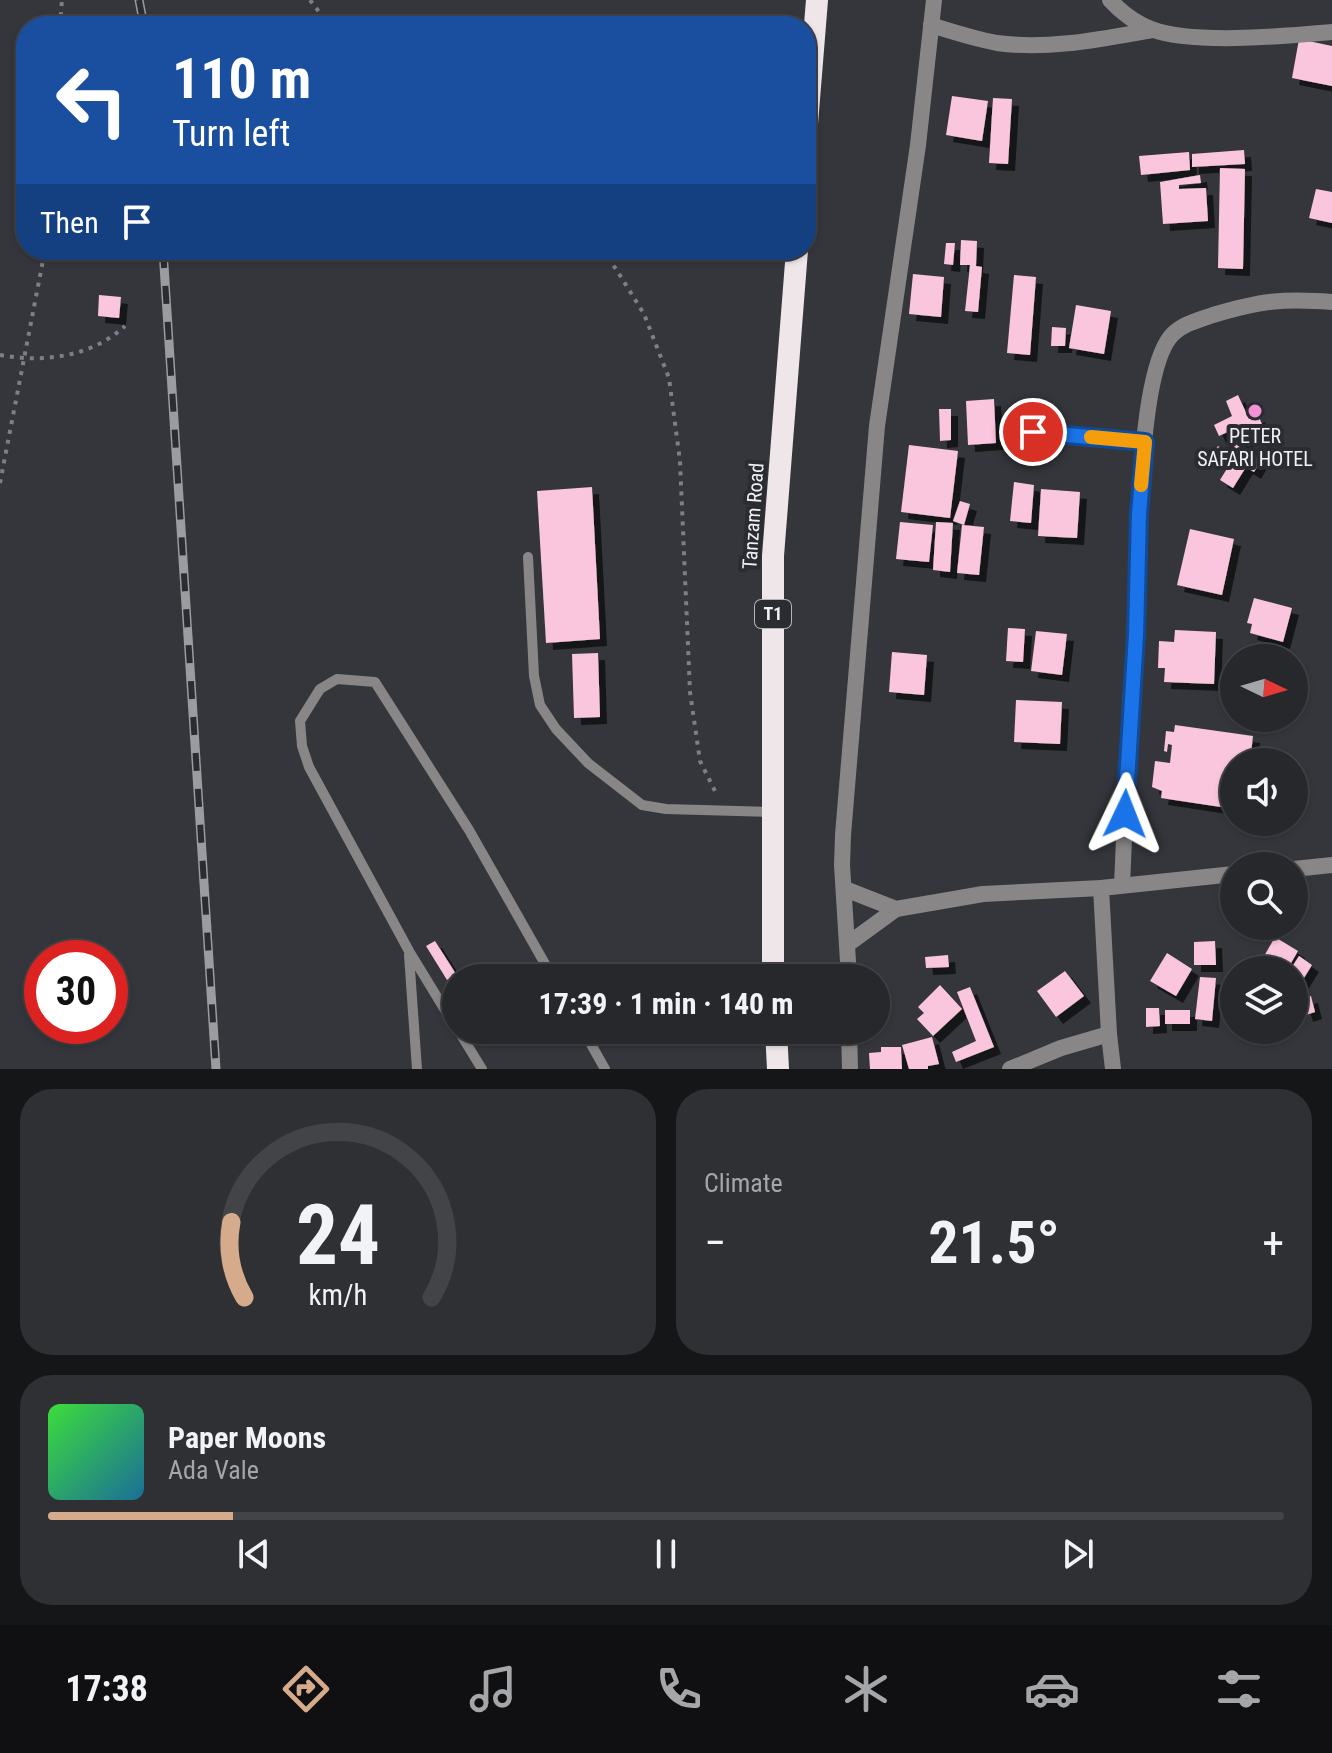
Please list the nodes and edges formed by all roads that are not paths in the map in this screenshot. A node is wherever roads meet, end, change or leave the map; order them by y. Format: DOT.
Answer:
graph roads {
  1 [pos="934,0"];
  2 [pos="1110,0"];
  3 [pos="931,25"];
  4 [pos="1152,30"];
  5 [pos="1332,32"];
  6 [pos="796,260"];
  7 [pos="1332,302"];
  8 [pos="1033,432"];
  9 [pos="1145,442"];
  10 [pos="528,557"];
  11 [pos="773,812"];
  12 [pos="1332,865"];
  13 [pos="1308,868"];
  14 [pos="1220,875"];
  15 [pos="1122,885"];
  16 [pos="1101,888"];
  17 [pos="845,889"];
  18 [pos="896,909"];
  19 [pos="848,944"];
  20 [pos="409,951"];
  21 [pos="545,964"];
  22 [pos="773,964"];
  23 [pos="849,964"];
  24 [pos="442,1005"];
  25 [pos="1109,1034"];
  26 [pos="466,1044"];
  27 [pos="591,1044"];
  28 [pos="777,1044"];
  29 [pos="849,1044"];
  30 [pos="417,1069"];
  31 [pos="482,1069"];
  32 [pos="605,1069"];
  33 [pos="778,1069"];
  34 [pos="850,1069"];
  35 [pos="1010,1069"];
  36 [pos="1113,1069"];
  1 -- 3 [label="street"];
  2 -- 4 [label="street"];
  3 -- 4 [label="street"];
  3 -- 17 [label="street"];
  4 -- 5 [label="street"];
  6 -- 11 [label="highway, Tanzam Road / T1"];
  7 -- 9 [label="street"];
  8 -- 9 [label="street"];
  9 -- 15 [label="street"];
  10 -- 11 [label="lane"];
  11 -- 22 [label="highway, Tanzam Road / T1"];
  12 -- 13 [label="street"];
  14 -- 15 [label="street"];
  15 -- 16 [label="street"];
  16 -- 18 [label="street"];
  16 -- 25 [label="street"];
  17 -- 18 [label="street"];
  17 -- 19 [label="street"];
  18 -- 19 [label="street"];
  19 -- 23 [label="street"];
  20 -- 21 [label="lane"];
  20 -- 24 [label="lane"];
  20 -- 30 [label="lane"];
  25 -- 35 [label="street"];
  25 -- 36 [label="street"];
  26 -- 31 [label="lane"];
  27 -- 32 [label="lane"];
  28 -- 33 [label="highway"];
  29 -- 34 [label="street"];
}
